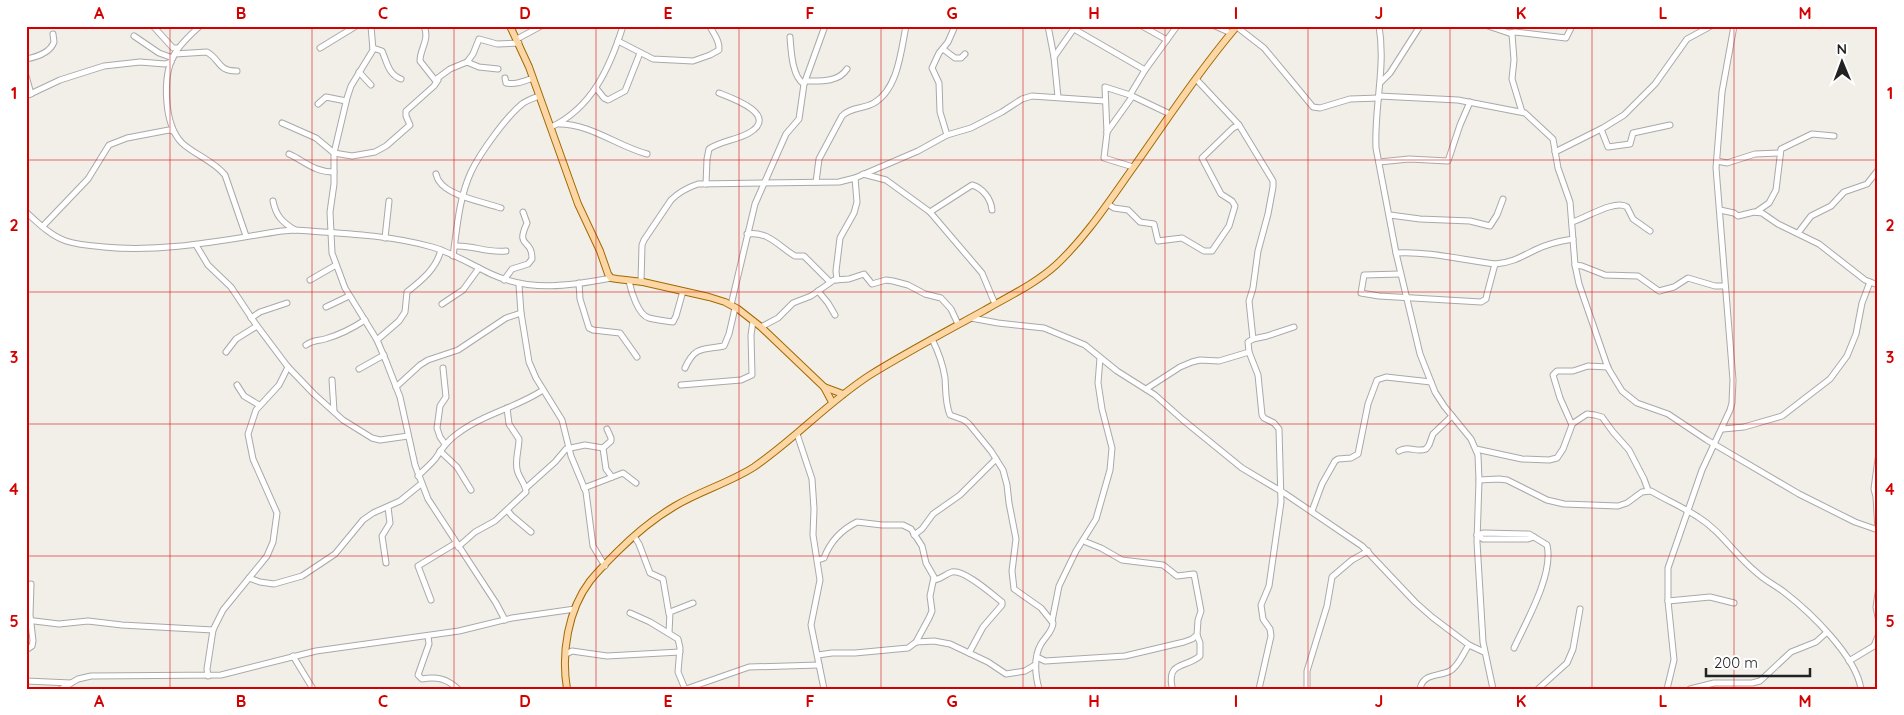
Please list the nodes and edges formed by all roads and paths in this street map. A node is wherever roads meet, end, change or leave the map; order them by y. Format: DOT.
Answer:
graph roads {
  1 [pos="153,26"];
  2 [pos="200,26"];
  3 [pos="356,26"];
  4 [pos="371,26"];
  5 [pos="424,26"];
  6 [pos="510,26"];
  7 [pos="542,26"];
  8 [pos="623,26"];
  9 [pos="710,26"];
  10 [pos="825,26"];
  11 [pos="906,26"];
  12 [pos="954,26"];
  13 [pos="1048,26"];
  14 [pos="1142,26"];
  15 [pos="1176,26"];
  16 [pos="1215,26"];
  17 [pos="1379,26"];
  18 [pos="1420,26"];
  19 [pos="1488,26"];
  20 [pos="1572,26"];
  21 [pos="1711,26"];
  22 [pos="1734,26"];
  23 [pos="1237,27"];
  24 [pos="1075,28"];
  25 [pos="1231,33"];
  26 [pos="1510,33"];
  27 [pos="53,34"];
  28 [pos="134,36"];
  29 [pos="790,37"];
  30 [pos="1167,40"];
  31 [pos="518,41"];
  32 [pos="618,41"];
  33 [pos="178,48"];
  34 [pos="320,48"];
  35 [pos="373,48"];
  36 [pos="943,49"];
  37 [pos="640,53"];
  38 [pos="965,54"];
  39 [pos="1054,57"];
  40 [pos="173,58"];
  41 [pos="26,59"];
  42 [pos="467,62"];
  43 [pos="498,69"];
  44 [pos="847,69"];
  45 [pos="1145,70"];
  46 [pos="237,71"];
  47 [pos="360,72"];
  48 [pos="26,76"];
  49 [pos="504,78"];
  50 [pos="533,78"];
  51 [pos="401,79"];
  52 [pos="1196,79"];
  53 [pos="438,80"];
  54 [pos="1381,82"];
  55 [pos="804,83"];
  56 [pos="371,85"];
  57 [pos="596,88"];
  58 [pos="719,92"];
  59 [pos="29,95"];
  60 [pos="540,96"];
  61 [pos="1131,96"];
  62 [pos="1058,97"];
  63 [pos="1379,97"];
  64 [pos="346,101"];
  65 [pos="1105,101"];
  66 [pos="1470,102"];
  67 [pos="318,104"];
  68 [pos="1522,112"];
  69 [pos="1170,114"];
  70 [pos="282,124"];
  71 [pos="558,124"];
  72 [pos="1239,125"];
  73 [pos="1670,125"];
  74 [pos="551,127"];
  75 [pos="1601,129"];
  76 [pos="173,131"];
  77 [pos="1107,133"];
  78 [pos="947,136"];
  79 [pos="1834,136"];
  80 [pos="1555,152"];
  81 [pos="334,153"];
  82 [pos="1779,153"];
  83 [pos="289,154"];
  84 [pos="647,154"];
  85 [pos="1717,161"];
  86 [pos="1379,162"];
  87 [pos="1133,167"];
  88 [pos="1878,170"];
  89 [pos="334,172"];
  90 [pos="436,174"];
  91 [pos="863,174"];
  92 [pos="855,178"];
  93 [pos="816,182"];
  94 [pos="706,184"];
  95 [pos="763,184"];
  96 [pos="463,198"];
  97 [pos="1503,199"];
  98 [pos="273,201"];
  99 [pos="389,201"];
  100 [pos="1108,204"];
  101 [pos="501,208"];
  102 [pos="992,210"];
  103 [pos="1720,210"];
  104 [pos="26,212"];
  105 [pos="523,212"];
  106 [pos="930,212"];
  107 [pos="1756,212"];
  108 [pos="1390,215"];
  109 [pos="1572,222"];
  110 [pos="43,226"];
  111 [pos="295,230"];
  112 [pos="1650,230"];
  113 [pos="331,233"];
  114 [pos="1798,233"];
  115 [pos="747,234"];
  116 [pos="246,236"];
  117 [pos="385,238"];
  118 [pos="1573,239"];
  119 [pos="196,245"];
  120 [pos="455,246"];
  121 [pos="441,250"];
  122 [pos="506,250"];
  123 [pos="1396,253"];
  124 [pos="454,256"];
  125 [pos="1495,264"];
  126 [pos="336,265"];
  127 [pos="1575,265"];
  128 [pos="479,268"];
  129 [pos="1400,274"];
  130 [pos="611,278"];
  131 [pos="310,280"];
  132 [pos="504,280"];
  133 [pos="837,280"];
  134 [pos="629,281"];
  135 [pos="641,282"];
  136 [pos="830,282"];
  137 [pos="1870,282"];
  138 [pos="580,283"];
  139 [pos="519,285"];
  140 [pos="1878,285"];
  141 [pos="1724,286"];
  142 [pos="682,291"];
  143 [pos="818,291"];
  144 [pos="349,296"];
  145 [pos="1405,297"];
  146 [pos="287,303"];
  147 [pos="442,304"];
  148 [pos="995,304"];
  149 [pos="326,307"];
  150 [pos="733,307"];
  151 [pos="521,313"];
  152 [pos="835,315"];
  153 [pos="251,318"];
  154 [pos="971,318"];
  155 [pos="365,320"];
  156 [pos="753,320"];
  157 [pos="958,324"];
  158 [pos="257,326"];
  159 [pos="1294,326"];
  160 [pos="761,327"];
  161 [pos="1253,338"];
  162 [pos="932,339"];
  163 [pos="377,340"];
  164 [pos="306,345"];
  165 [pos="226,352"];
  166 [pos="1249,352"];
  167 [pos="384,355"];
  168 [pos="637,357"];
  169 [pos="1100,358"];
  170 [pos="288,367"];
  171 [pos="1608,367"];
  172 [pos="443,368"];
  173 [pos="685,368"];
  174 [pos="359,369"];
  175 [pos="332,380"];
  176 [pos="1431,382"];
  177 [pos="237,385"];
  178 [pos="682,385"];
  179 [pos="396,387"];
  180 [pos="824,387"];
  181 [pos="1146,389"];
  182 [pos="543,390"];
  183 [pos="843,394"];
  184 [pos="832,402"];
  185 [pos="259,405"];
  186 [pos="507,408"];
  187 [pos="334,411"];
  188 [pos="1452,416"];
  189 [pos="1572,424"];
  190 [pos="1723,428"];
  191 [pos="607,429"];
  192 [pos="797,434"];
  193 [pos="408,436"];
  194 [pos="445,444"];
  195 [pos="1715,444"];
  196 [pos="569,448"];
  197 [pos="603,448"];
  198 [pos="1476,449"];
  199 [pos="440,451"];
  200 [pos="1399,451"];
  201 [pos="996,459"];
  202 [pos="1878,460"];
  203 [pos="418,476"];
  204 [pos="612,477"];
  205 [pos="1479,480"];
  206 [pos="636,483"];
  207 [pos="421,484"];
  208 [pos="526,488"];
  209 [pos="584,488"];
  210 [pos="471,490"];
  211 [pos="1648,490"];
  212 [pos="424,491"];
  213 [pos="1280,491"];
  214 [pos="411,493"];
  215 [pos="388,507"];
  216 [pos="508,510"];
  217 [pos="1312,511"];
  218 [pos="1687,511"];
  219 [pos="1878,530"];
  220 [pos="531,532"];
  221 [pos="914,535"];
  222 [pos="1477,535"];
  223 [pos="634,536"];
  224 [pos="1086,542"];
  225 [pos="457,545"];
  226 [pos="1368,551"];
  227 [pos="818,560"];
  228 [pos="386,563"];
  229 [pos="604,566"];
  230 [pos="250,578"];
  231 [pos="934,580"];
  232 [pos="31,584"];
  233 [pos="1878,593"];
  234 [pos="431,600"];
  235 [pos="1668,600"];
  236 [pos="1734,603"];
  237 [pos="693,604"];
  238 [pos="575,609"];
  239 [pos="1580,609"];
  240 [pos="630,613"];
  241 [pos="668,614"];
  242 [pos="1878,617"];
  243 [pos="29,620"];
  244 [pos="505,620"];
  245 [pos="1052,620"];
  246 [pos="213,630"];
  247 [pos="669,633"];
  248 [pos="1826,633"];
  249 [pos="1197,635"];
  250 [pos="428,636"];
  251 [pos="1878,636"];
  252 [pos="916,642"];
  253 [pos="1469,645"];
  254 [pos="1514,648"];
  255 [pos="26,650"];
  256 [pos="680,652"];
  257 [pos="1484,652"];
  258 [pos="969,653"];
  259 [pos="566,654"];
  260 [pos="293,656"];
  261 [pos="818,656"];
  262 [pos="1037,657"];
  263 [pos="1849,661"];
  264 [pos="819,665"];
  265 [pos="1035,665"];
  266 [pos="208,676"];
  267 [pos="26,681"];
  268 [pos="71,683"];
  269 [pos="1172,687"];
  270 [pos="61,689"];
  271 [pos="313,689"];
  272 [pos="458,689"];
  273 [pos="566,689"];
  274 [pos="685,689"];
  275 [pos="824,689"];
  276 [pos="1039,689"];
  277 [pos="1259,689"];
  278 [pos="1307,689"];
  279 [pos="1420,689"];
  280 [pos="1493,689"];
  281 [pos="1538,689"];
  282 [pos="1667,689"];
  283 [pos="1690,689"];
  284 [pos="1861,689"];
  1 -- 33 [label="street"];
  2 -- 33 [label="street"];
  3 -- 34 [label="street"];
  4 -- 35 [label="street"];
  5 -- 53 [label="street"];
  6 -- 31 [label="main road"];
  7 -- 31 [label="street"];
  8 -- 32 [label="street"];
  9 -- 37 [label="street"];
  10 -- 55 [label="street"];
  11 -- 93 [label="street"];
  12 -- 36 [label="street"];
  13 -- 39 [label="street"];
  14 -- 30 [label="street"];
  15 -- 30 [label="street"];
  16 -- 25 [label="street"];
  17 -- 54 [label="street"];
  18 -- 54 [label="street"];
  19 -- 26 [label="street"];
  20 -- 26 [label="street"];
  21 -- 75 [label="street"];
  22 -- 85 [label="street"];
  23 -- 25 [label="main road"];
  23 -- 63 [label="street"];
  24 -- 39 [label="street"];
  24 -- 45 [label="street"];
  25 -- 52 [label="main road"];
  26 -- 68 [label="street"];
  27 -- 41 [label="street"];
  28 -- 40 [label="street"];
  29 -- 55 [label="street"];
  30 -- 45 [label="street"];
  31 -- 42 [label="street"];
  31 -- 50 [label="main road"];
  32 -- 37 [label="street"];
  32 -- 57 [label="street"];
  33 -- 40 [label="street"];
  35 -- 47 [label="street"];
  35 -- 51 [label="street"];
  36 -- 38 [label="street"];
  36 -- 78 [label="street"];
  37 -- 57 [label="street"];
  39 -- 62 [label="street"];
  40 -- 46 [label="street"];
  40 -- 59 [label="street"];
  40 -- 76 [label="street"];
  42 -- 43 [label="street"];
  42 -- 53 [label="street"];
  44 -- 55 [label="street"];
  45 -- 61 [label="street"];
  47 -- 56 [label="street"];
  47 -- 64 [label="street"];
  48 -- 59 [label="street"];
  49 -- 50 [label="street"];
  50 -- 60 [label="main road"];
  52 -- 69 [label="main road"];
  52 -- 72 [label="street"];
  53 -- 81 [label="street"];
  54 -- 63 [label="street"];
  55 -- 95 [label="street"];
  57 -- 71 [label="street"];
  58 -- 94 [label="street"];
  60 -- 74 [label="main road"];
  60 -- 96 [label="street"];
  61 -- 65 [label="street"];
  61 -- 69 [label="street"];
  61 -- 77 [label="street"];
  62 -- 65 [label="street"];
  62 -- 78 [label="street"];
  63 -- 66 [label="street"];
  63 -- 86 [label="street"];
  64 -- 67 [label="street"];
  64 -- 81 [label="street"];
  65 -- 77 [label="street"];
  66 -- 68 [label="street"];
  66 -- 86 [label="street"];
  68 -- 80 [label="street"];
  69 -- 87 [label="main road"];
  70 -- 81 [label="street"];
  71 -- 74 [label="street"];
  71 -- 84 [label="street"];
  72 -- 100 [label="street"];
  72 -- 161 [label="street"];
  73 -- 75 [label="street"];
  74 -- 130 [label="main road"];
  75 -- 80 [label="street"];
  76 -- 110 [label="street"];
  76 -- 116 [label="street"];
  77 -- 87 [label="street"];
  78 -- 91 [label="street"];
  79 -- 82 [label="street"];
  80 -- 109 [label="street"];
  81 -- 89 [label="street"];
  82 -- 85 [label="street"];
  82 -- 107 [label="street"];
  83 -- 89 [label="street"];
  85 -- 103 [label="street"];
  86 -- 108 [label="street"];
  87 -- 100 [label="main road"];
  88 -- 114 [label="street"];
  89 -- 113 [label="street"];
  90 -- 96 [label="street"];
  91 -- 92 [label="street"];
  91 -- 106 [label="street"];
  92 -- 93 [label="street"];
  92 -- 133 [label="street"];
  93 -- 95 [label="street"];
  94 -- 95 [label="street"];
  94 -- 135 [label="street"];
  95 -- 115 [label="street"];
  96 -- 101 [label="street"];
  96 -- 120 [label="street"];
  97 -- 108 [label="street"];
  98 -- 111 [label="street"];
  99 -- 117 [label="street"];
  100 -- 148 [label="main road"];
  102 -- 106 [label="street"];
  103 -- 107 [label="street"];
  103 -- 141 [label="street"];
  104 -- 110 [label="street"];
  105 -- 132 [label="street"];
  106 -- 148 [label="street"];
  107 -- 114 [label="street"];
  108 -- 123 [label="street"];
  109 -- 112 [label="street"];
  109 -- 118 [label="street"];
  110 -- 119 [label="street"];
  111 -- 113 [label="street"];
  111 -- 116 [label="street"];
  113 -- 117 [label="street"];
  113 -- 126 [label="street"];
  114 -- 137 [label="street"];
  115 -- 136 [label="street"];
  115 -- 150 [label="street"];
  116 -- 119 [label="street"];
  117 -- 121 [label="street"];
  118 -- 125 [label="street"];
  118 -- 127 [label="street"];
  119 -- 153 [label="street"];
  120 -- 122 [label="street"];
  120 -- 124 [label="street"];
  121 -- 124 [label="street"];
  121 -- 163 [label="street"];
  123 -- 125 [label="street"];
  123 -- 129 [label="street"];
  124 -- 128 [label="street"];
  125 -- 145 [label="street"];
  126 -- 131 [label="street"];
  126 -- 144 [label="street"];
  127 -- 141 [label="street"];
  127 -- 171 [label="street"];
  128 -- 132 [label="street"];
  128 -- 147 [label="street"];
  129 -- 145 [label="street"];
  129 -- 145 [label="street"];
  130 -- 134 [label="main road"];
  130 -- 138 [label="street"];
  132 -- 139 [label="street"];
  133 -- 136 [label="street"];
  133 -- 157 [label="street"];
  134 -- 135 [label="main road"];
  134 -- 142 [label="street"];
  135 -- 142 [label="main road"];
  136 -- 143 [label="street"];
  137 -- 140 [label="street"];
  137 -- 190 [label="street"];
  138 -- 139 [label="street"];
  138 -- 168 [label="street"];
  139 -- 151 [label="street"];
  141 -- 190 [label="street"];
  142 -- 150 [label="main road"];
  143 -- 152 [label="street"];
  143 -- 160 [label="street"];
  144 -- 149 [label="street"];
  144 -- 155 [label="street"];
  145 -- 176 [label="street"];
  146 -- 153 [label="street"];
  148 -- 154 [label="main road"];
  150 -- 156 [label="main road"];
  150 -- 173 [label="street"];
  151 -- 179 [label="street"];
  151 -- 182 [label="street"];
  153 -- 158 [label="street"];
  154 -- 157 [label="main road"];
  154 -- 169 [label="street"];
  155 -- 163 [label="street"];
  155 -- 164 [label="street"];
  156 -- 160 [label="main road"];
  156 -- 178 [label="street"];
  157 -- 162 [label="main road"];
  158 -- 165 [label="street"];
  158 -- 170 [label="street"];
  159 -- 161 [label="street"];
  160 -- 180 [label="main road"];
  161 -- 166 [label="street"];
  162 -- 183 [label="main road"];
  162 -- 201 [label="street"];
  163 -- 167 [label="street"];
  166 -- 181 [label="street"];
  166 -- 213 [label="street"];
  167 -- 174 [label="street"];
  167 -- 179 [label="street"];
  169 -- 181 [label="street"];
  169 -- 245 [label="street"];
  170 -- 185 [label="street"];
  170 -- 187 [label="street"];
  171 -- 189 [label="street"];
  171 -- 195 [label="street"];
  172 -- 194 [label="street"];
  175 -- 187 [label="street"];
  176 -- 188 [label="street"];
  176 -- 217 [label="street"];
  177 -- 185 [label="street"];
  179 -- 193 [label="street"];
  180 -- 183 [label="main road"];
  180 -- 184 [label="main road"];
  181 -- 213 [label="street"];
  182 -- 186 [label="street"];
  182 -- 196 [label="street"];
  183 -- 184 [label="main road"];
  184 -- 192 [label="main road"];
  185 -- 230 [label="street"];
  186 -- 194 [label="street"];
  186 -- 208 [label="street"];
  187 -- 193 [label="street"];
  188 -- 198 [label="street"];
  188 -- 200 [label="street"];
  189 -- 198 [label="street"];
  189 -- 211 [label="street"];
  190 -- 195 [label="street"];
  191 -- 197 [label="street"];
  192 -- 223 [label="main road"];
  192 -- 227 [label="street"];
  193 -- 203 [label="street"];
  194 -- 199 [label="street"];
  195 -- 218 [label="street"];
  195 -- 219 [label="street"];
  196 -- 197 [label="street"];
  196 -- 208 [label="street"];
  196 -- 209 [label="street"];
  197 -- 204 [label="street"];
  198 -- 205 [label="street"];
  199 -- 203 [label="street"];
  199 -- 210 [label="street"];
  201 -- 221 [label="street"];
  201 -- 245 [label="street"];
  202 -- 219 [label="street"];
  203 -- 207 [label="street"];
  204 -- 206 [label="street"];
  204 -- 209 [label="street"];
  205 -- 211 [label="street"];
  205 -- 222 [label="street"];
  207 -- 212 [label="street"];
  207 -- 214 [label="street"];
  208 -- 216 [label="street"];
  209 -- 229 [label="street"];
  211 -- 218 [label="street"];
  212 -- 214 [label="street"];
  212 -- 225 [label="street"];
  213 -- 217 [label="street"];
  213 -- 277 [label="street"];
  214 -- 215 [label="street"];
  215 -- 228 [label="street"];
  215 -- 230 [label="street"];
  216 -- 220 [label="street"];
  216 -- 225 [label="street"];
  217 -- 226 [label="street"];
  218 -- 235 [label="street"];
  218 -- 248 [label="street"];
  221 -- 227 [label="street"];
  221 -- 231 [label="street"];
  222 -- 254 [label="street"];
  222 -- 257 [label="street"];
  223 -- 229 [label="main road"];
  223 -- 241 [label="street"];
  224 -- 249 [label="street"];
  225 -- 234 [label="street"];
  225 -- 244 [label="street"];
  226 -- 253 [label="street"];
  226 -- 278 [label="street"];
  227 -- 261 [label="street"];
  229 -- 238 [label="main road"];
  230 -- 246 [label="street"];
  231 -- 252 [label="street"];
  231 -- 258 [label="street"];
  232 -- 243 [label="street"];
  233 -- 242 [label="street"];
  235 -- 236 [label="street"];
  235 -- 282 [label="street"];
  237 -- 241 [label="street"];
  238 -- 244 [label="street"];
  238 -- 259 [label="main road"];
  239 -- 281 [label="street"];
  240 -- 247 [label="street"];
  241 -- 247 [label="street"];
  243 -- 246 [label="street"];
  243 -- 255 [label="street"];
  244 -- 250 [label="street"];
  245 -- 262 [label="street"];
  246 -- 266 [label="street"];
  247 -- 256 [label="street"];
  248 -- 263 [label="street"];
  248 -- 283 [label="street"];
  249 -- 262 [label="street"];
  249 -- 269 [label="street"];
  250 -- 260 [label="street"];
  250 -- 272 [label="street"];
  251 -- 263 [label="street"];
  252 -- 258 [label="street"];
  252 -- 261 [label="street"];
  253 -- 257 [label="street"];
  253 -- 279 [label="street"];
  256 -- 259 [label="street"];
  256 -- 274 [label="street"];
  257 -- 280 [label="street"];
  258 -- 265 [label="street"];
  259 -- 273 [label="main road"];
  260 -- 266 [label="street"];
  260 -- 271 [label="street"];
  261 -- 264 [label="street"];
  262 -- 265 [label="street"];
  263 -- 284 [label="street"];
  264 -- 274 [label="street"];
  264 -- 275 [label="street"];
  265 -- 276 [label="street"];
  266 -- 268 [label="street"];
  267 -- 268 [label="street"];
  268 -- 270 [label="street"];
}
